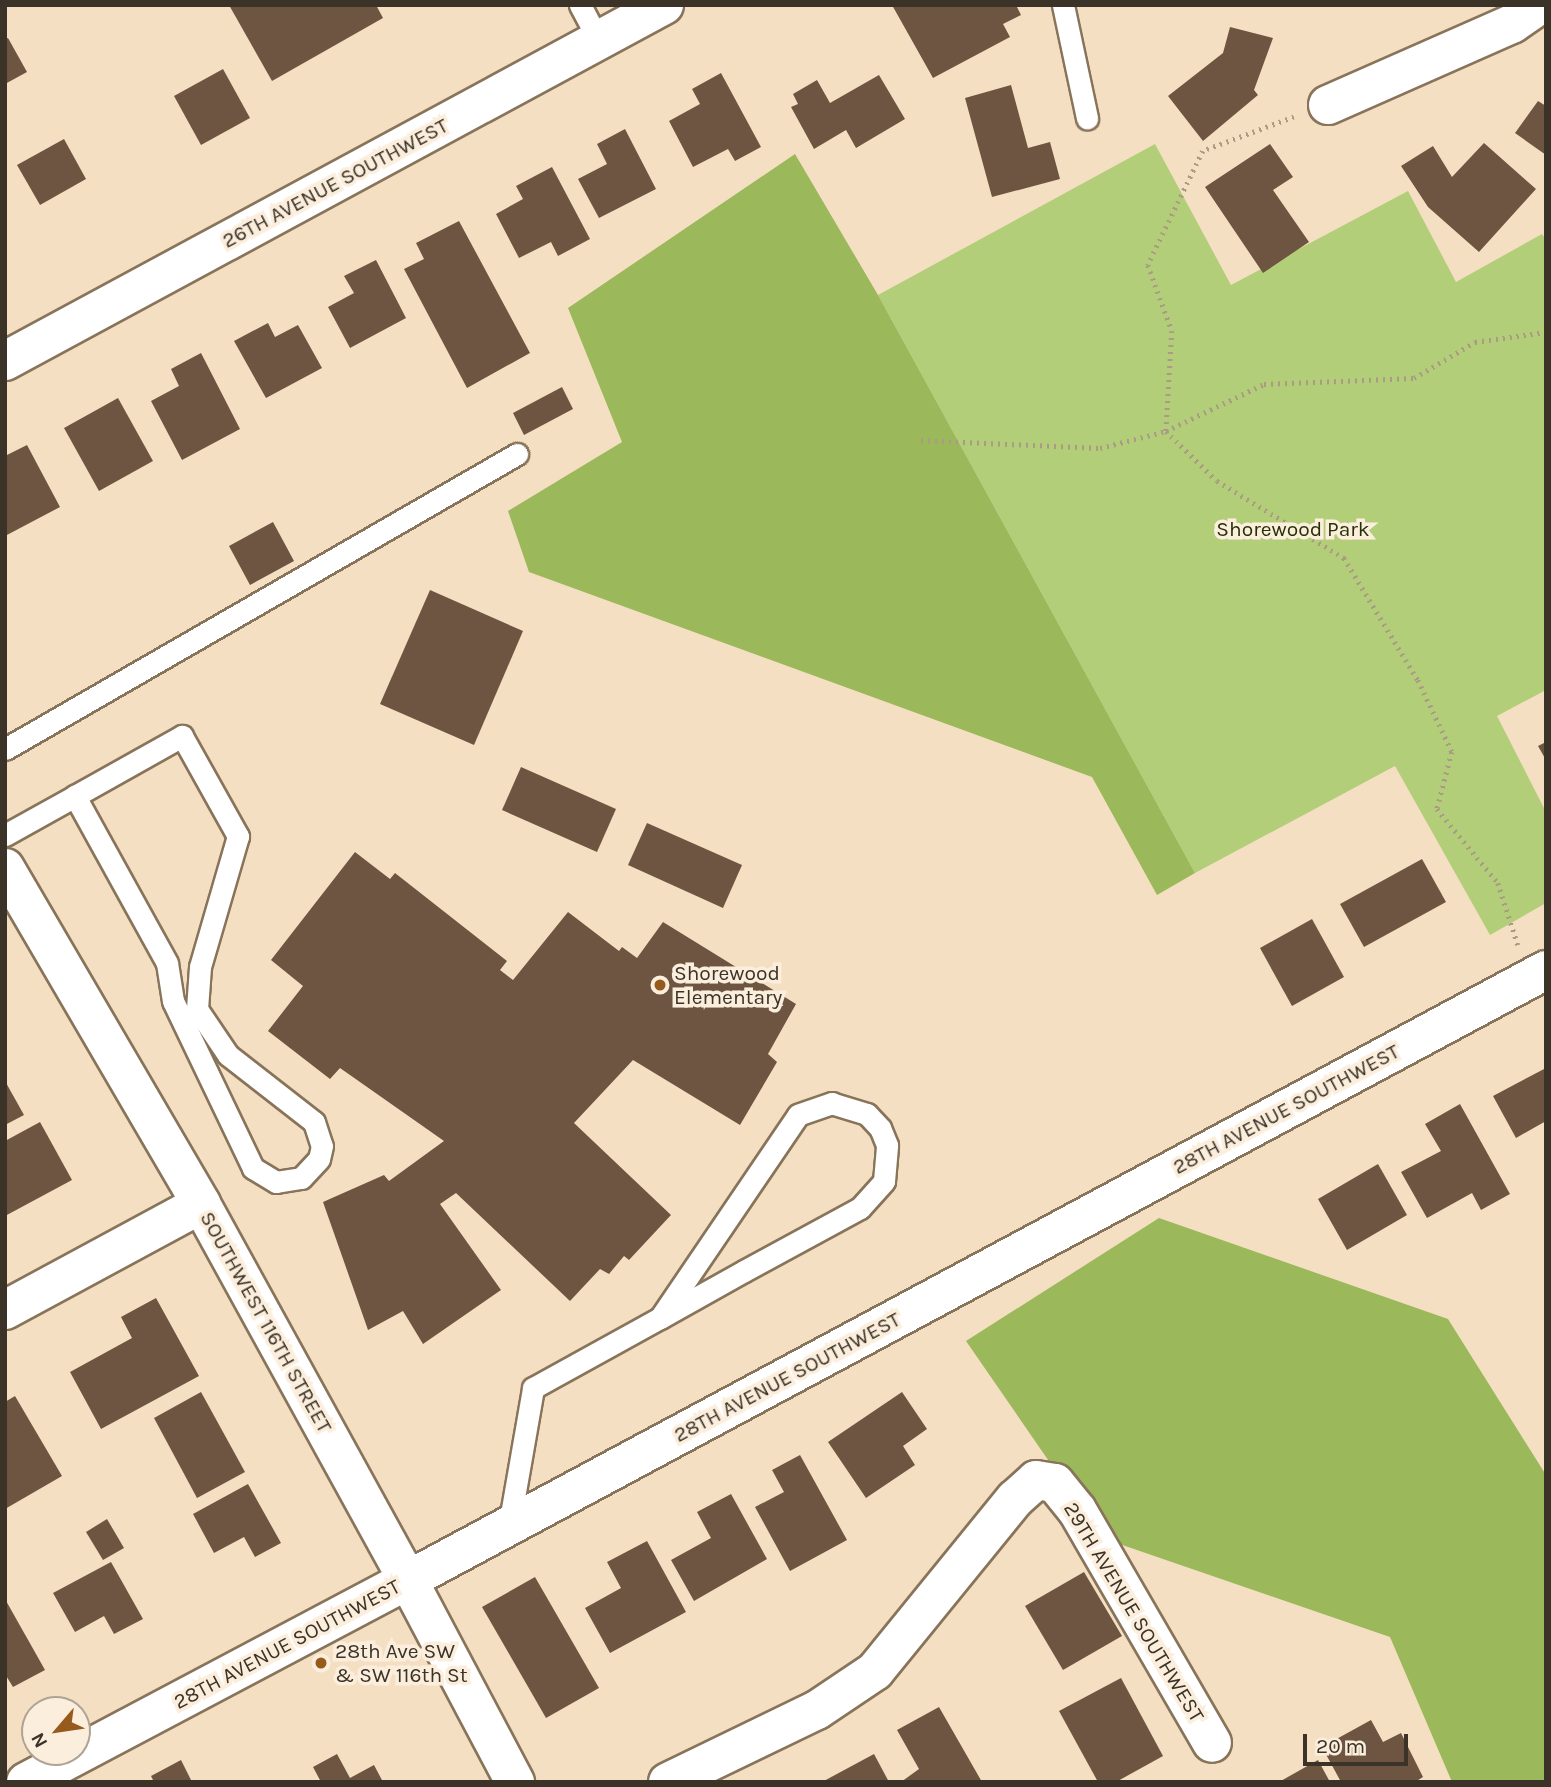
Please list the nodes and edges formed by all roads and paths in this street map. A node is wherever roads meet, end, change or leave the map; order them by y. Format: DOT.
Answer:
graph roads {
  1 [pos="580,5"];
  2 [pos="664,5"];
  3 [pos="1063,5"];
  4 [pos="1539,5"];
  5 [pos="600,40"];
  6 [pos="1328,105"];
  7 [pos="1087,118"];
  8 [pos="1546,332"];
  9 [pos="5,361"];
  10 [pos="1166,431"];
  11 [pos="920,440"];
  12 [pos="517,454"];
  13 [pos="5,749"];
  14 [pos="75,796"];
  15 [pos="5,835"];
  16 [pos="5,868"];
  17 [pos="167,962"];
  18 [pos="200,967"];
  19 [pos="1537,974"];
  20 [pos="201,1204"];
  21 [pos="5,1310"];
  22 [pos="660,1318"];
  23 [pos="509,1526"];
  24 [pos="408,1580"];
  25 [pos="1212,1743"];
  26 [pos="26,1782"];
  27 [pos="515,1782"];
  28 [pos="668,1782"];
  1 -- 5 [label="lane"];
  2 -- 5 [label="street, 26TH AVENUE SOUTHWEST"];
  3 -- 7 [label="lane"];
  4 -- 6 [label="street"];
  5 -- 9 [label="street, 26TH AVENUE SOUTHWEST"];
  6 -- 10 [label="path"];
  8 -- 10 [label="path"];
  10 -- 11 [label="path"];
  10 -- 19 [label="path"];
  12 -- 13 [label="lane"];
  14 -- 15 [label="lane"];
  14 -- 17 [label="lane"];
  14 -- 18 [label="lane"];
  16 -- 20 [label="street, SOUTHWEST 116TH STREET"];
  17 -- 18 [label="lane"];
  17 -- 18 [label="lane"];
  19 -- 23 [label="street, 28TH AVENUE SOUTHWEST"];
  20 -- 21 [label="street"];
  20 -- 24 [label="street, SOUTHWEST 116TH STREET"];
  22 -- 22 [label="lane"];
  22 -- 23 [label="lane"];
  23 -- 24 [label="street, 28TH AVENUE SOUTHWEST"];
  24 -- 26 [label="street, 28TH AVENUE SOUTHWEST"];
  24 -- 27 [label="street, SOUTHWEST 116TH STREET"];
  25 -- 28 [label="street, 29TH AVENUE SOUTHWEST"];
}
